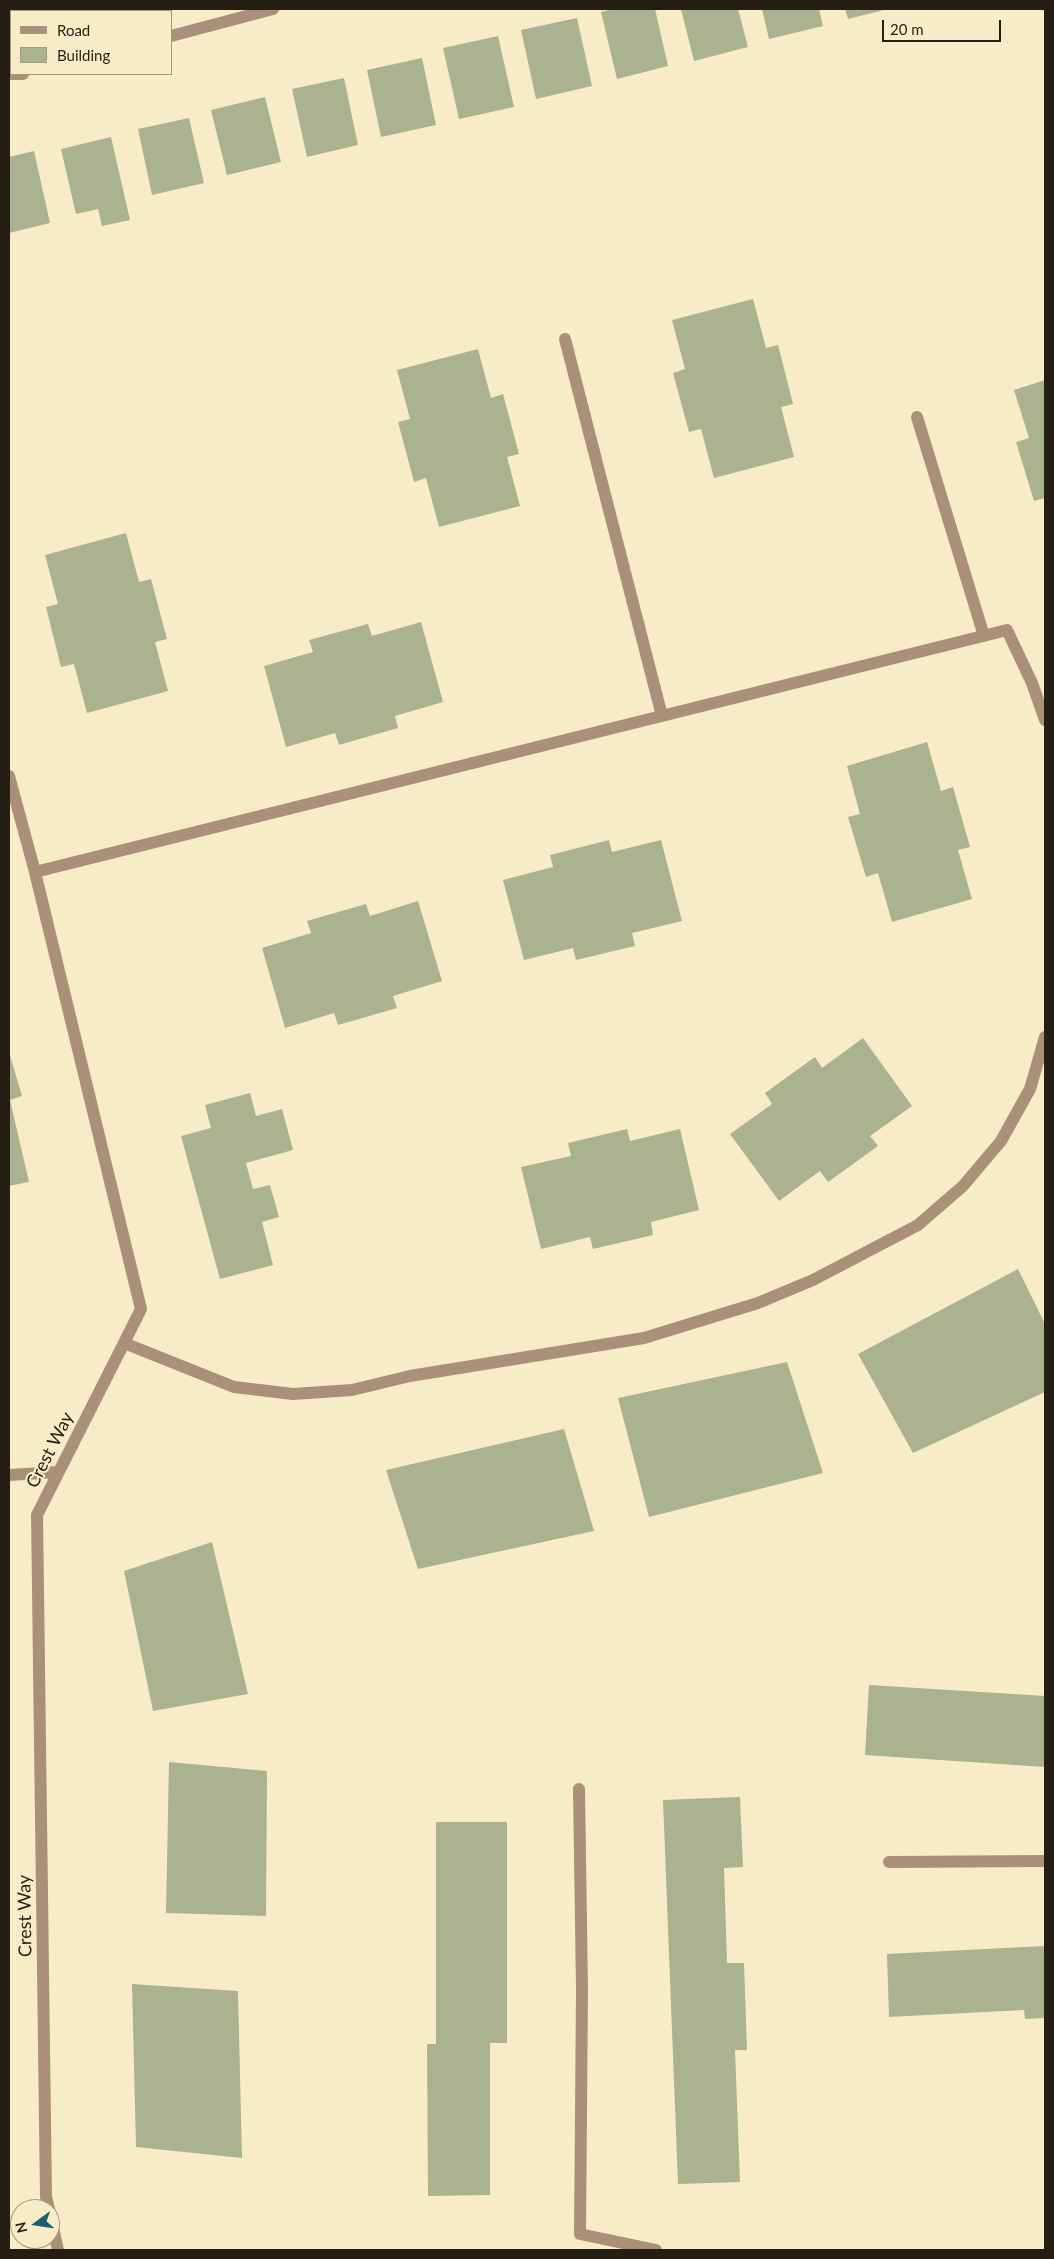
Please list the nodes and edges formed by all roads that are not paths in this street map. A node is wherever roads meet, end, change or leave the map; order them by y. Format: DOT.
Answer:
graph roads {
  1 [pos="273,9"];
  2 [pos="172,36"];
  3 [pos="565,338"];
  4 [pos="917,417"];
  5 [pos="984,636"];
  6 [pos="662,716"];
  7 [pos="1045,720"];
  8 [pos="9,776"];
  9 [pos="35,872"];
  10 [pos="1045,1037"];
  11 [pos="124,1344"];
  12 [pos="58,1472"];
  13 [pos="9,1475"];
  14 [pos="579,1788"];
  15 [pos="1045,1861"];
  16 [pos="889,1862"];
  17 [pos="46,2199"];
  18 [pos="615,2246"];
  19 [pos="656,2250"];
  1 -- 2 [label="street"];
  3 -- 6 [label="street"];
  4 -- 5 [label="street"];
  5 -- 6 [label="street"];
  5 -- 7 [label="street"];
  6 -- 9 [label="street"];
  8 -- 9 [label="street, Crest Way"];
  9 -- 11 [label="street, Crest Way"];
  10 -- 11 [label="street"];
  11 -- 12 [label="street, Crest Way"];
  12 -- 13 [label="street"];
  12 -- 17 [label="street, Crest Way"];
  14 -- 18 [label="street"];
  15 -- 16 [label="street"];
  18 -- 19 [label="street"];
}
